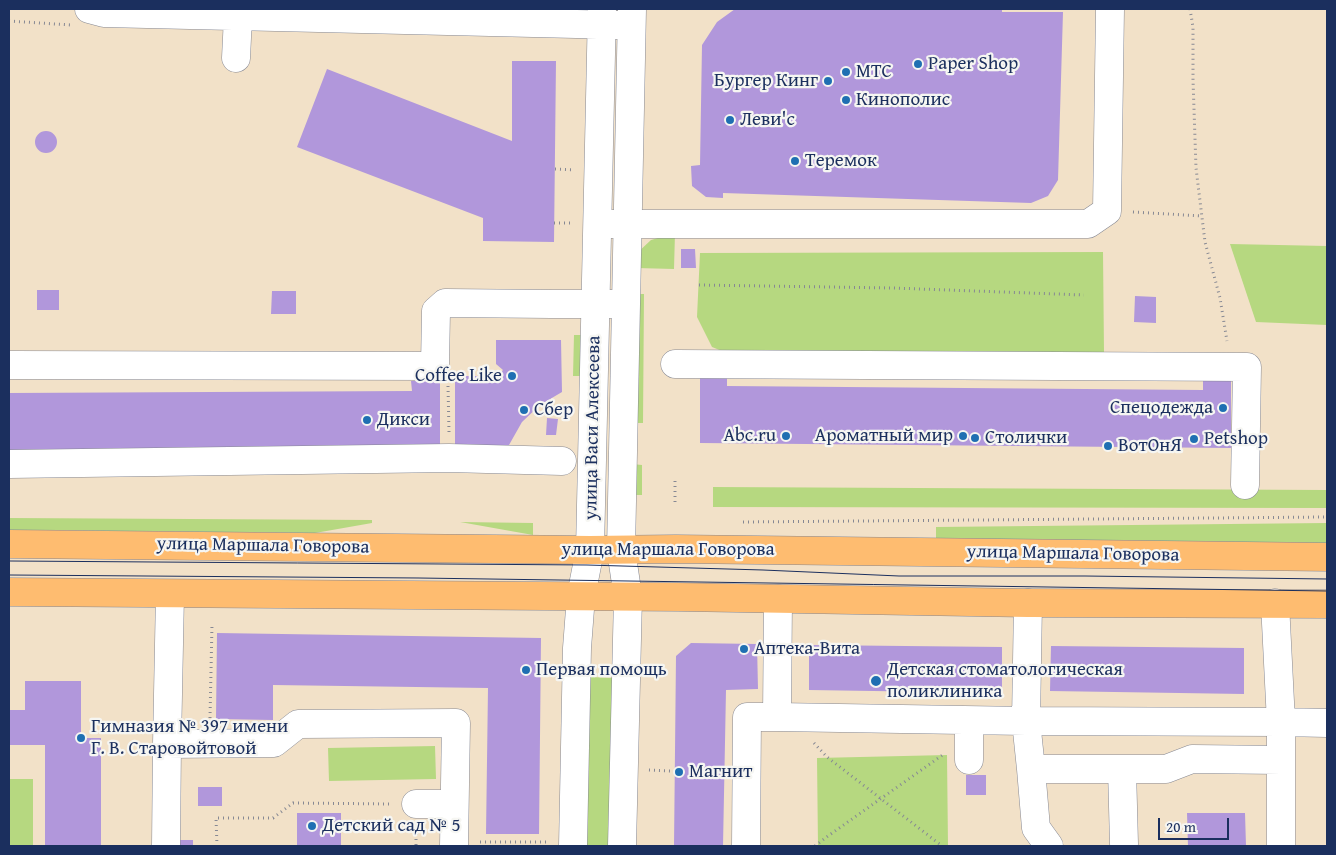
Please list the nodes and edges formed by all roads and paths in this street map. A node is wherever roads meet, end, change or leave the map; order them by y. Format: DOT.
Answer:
graph roads {
  1 [pos="1110,9"];
  2 [pos="1190,9"];
  3 [pos="158,12"];
  4 [pos="369,14"];
  5 [pos="601,16"];
  6 [pos="81,17"];
  7 [pos="238,17"];
  8 [pos="632,17"];
  9 [pos="9,21"];
  10 [pos="236,58"];
  11 [pos="555,169"];
  12 [pos="578,170"];
  13 [pos="1107,211"];
  14 [pos="1202,216"];
  15 [pos="554,222"];
  16 [pos="587,223"];
  17 [pos="627,224"];
  18 [pos="699,285"];
  19 [pos="596,293"];
  20 [pos="626,293"];
  21 [pos="1084,295"];
  22 [pos="675,364"];
  23 [pos="9,365"];
  24 [pos="1230,366"];
  25 [pos="448,394"];
  26 [pos="449,458"];
  27 [pos="562,460"];
  28 [pos="9,464"];
  29 [pos="674,481"];
  30 [pos="1245,485"];
  31 [pos="675,506"];
  32 [pos="1327,517"];
  33 [pos="734,522"];
  34 [pos="9,544"];
  35 [pos="590,550"];
  36 [pos="620,550"];
  37 [pos="1327,557"];
  38 [pos="9,592"];
  39 [pos="170,594"];
  40 [pos="581,596"];
  41 [pos="628,597"];
  42 [pos="778,599"];
  43 [pos="1028,603"];
  44 [pos="1275,604"];
  45 [pos="1327,604"];
  46 [pos="212,624"];
  47 [pos="777,717"];
  48 [pos="1026,722"];
  49 [pos="1281,722"];
  50 [pos="1327,723"];
  51 [pos="969,739"];
  52 [pos="166,744"];
  53 [pos="210,744"];
  54 [pos="827,758"];
  55 [pos="1281,760"];
  56 [pos="1032,769"];
  57 [pos="1122,769"];
  58 [pos="642,770"];
  59 [pos="670,771"];
  60 [pos="880,799"];
  61 [pos="416,804"];
  62 [pos="454,804"];
  63 [pos="454,844"];
  64 [pos="561,844"];
  65 [pos="1124,844"];
  66 [pos="166,846"];
  67 [pos="217,846"];
  68 [pos="622,846"];
  69 [pos="746,846"];
  70 [pos="815,846"];
  71 [pos="942,846"];
  72 [pos="1049,846"];
  73 [pos="1281,846"];
  1 -- 13 [label="street"];
  2 -- 14 [label="path"];
  3 -- 6 [label="street"];
  3 -- 7 [label="street"];
  4 -- 5 [label="street"];
  4 -- 7 [label="street"];
  5 -- 8 [label="street"];
  5 -- 16 [label="street, улица Васи Алексеева"];
  6 -- 9 [label="path"];
  7 -- 10 [label="street"];
  8 -- 17 [label="street, улица Васи Алексеева"];
  11 -- 12 [label="path"];
  13 -- 14 [label="path"];
  13 -- 17 [label="street"];
  14 -- 24 [label="path"];
  15 -- 16 [label="path"];
  16 -- 17 [label="street"];
  16 -- 19 [label="street, улица Васи Алексеева"];
  17 -- 20 [label="street, улица Васи Алексеева"];
  18 -- 21 [label="path"];
  19 -- 20 [label="street"];
  19 -- 23 [label="street"];
  19 -- 35 [label="street, улица Васи Алексеева"];
  20 -- 36 [label="street, улица Васи Алексеева"];
  22 -- 24 [label="street"];
  24 -- 30 [label="street"];
  25 -- 26 [label="path"];
  26 -- 27 [label="street"];
  26 -- 28 [label="street"];
  29 -- 31 [label="path"];
  32 -- 33 [label="path"];
  34 -- 35 [label="main road, улица Маршала Говорова"];
  35 -- 36 [label="main road, улица Маршала Говорова"];
  35 -- 40 [label="street, улица Васи Алексеева"];
  36 -- 37 [label="main road, улица Маршала Говорова"];
  36 -- 41 [label="street, улица Васи Алексеева"];
  38 -- 39 [label="main road"];
  39 -- 40 [label="main road"];
  39 -- 52 [label="street"];
  40 -- 41 [label="main road"];
  40 -- 64 [label="street, улица Васи Алексеева"];
  41 -- 42 [label="main road"];
  41 -- 68 [label="street, улица Васи Алексеева"];
  42 -- 43 [label="main road"];
  42 -- 47 [label="street"];
  43 -- 44 [label="main road"];
  43 -- 48 [label="street"];
  44 -- 45 [label="main road"];
  44 -- 49 [label="street"];
  46 -- 53 [label="path"];
  47 -- 51 [label="street"];
  47 -- 69 [label="street"];
  48 -- 49 [label="street"];
  48 -- 51 [label="street"];
  48 -- 56 [label="street"];
  49 -- 50 [label="street"];
  49 -- 55 [label="street"];
  51 -- 60 [label="path"];
  52 -- 53 [label="street"];
  52 -- 66 [label="street"];
  53 -- 62 [label="street"];
  54 -- 60 [label="path"];
  55 -- 57 [label="street"];
  55 -- 73 [label="street"];
  56 -- 57 [label="street"];
  56 -- 72 [label="street"];
  57 -- 65 [label="street"];
  58 -- 59 [label="path"];
  60 -- 70 [label="path"];
  60 -- 71 [label="path"];
  61 -- 62 [label="street"];
  61 -- 67 [label="path"];
  62 -- 63 [label="street"];
  63 -- 64 [label="path"];
}
